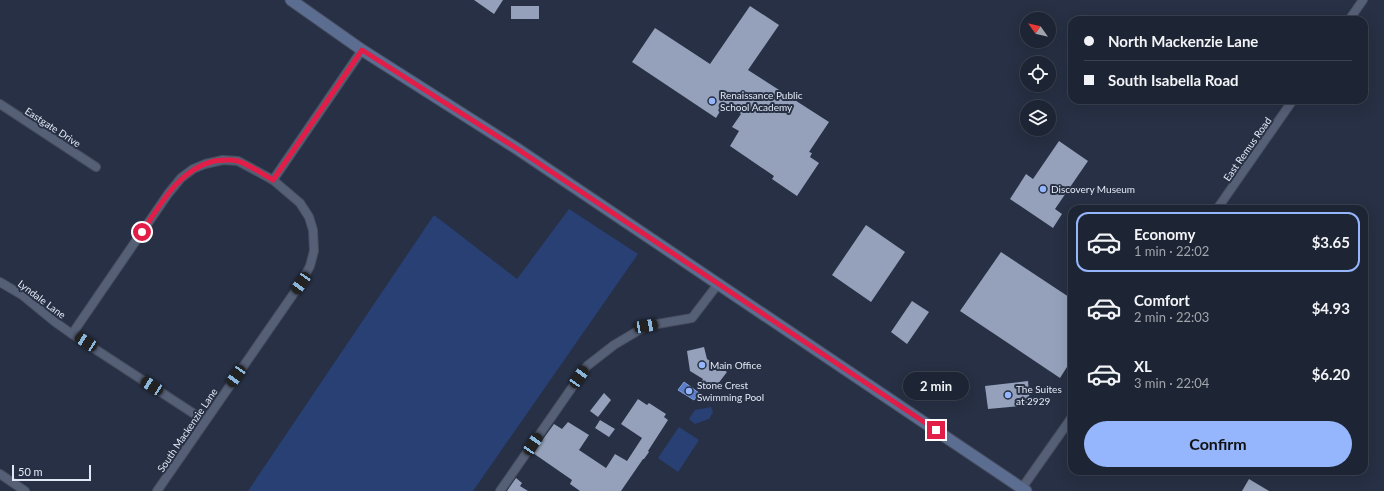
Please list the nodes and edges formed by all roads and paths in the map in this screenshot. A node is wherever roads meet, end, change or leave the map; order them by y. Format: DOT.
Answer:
graph roads {
  1 [pos="291,0"];
  2 [pos="1363,0"];
  3 [pos="1352,16"];
  4 [pos="362,50"];
  5 [pos="0,104"];
  6 [pos="1290,104"];
  7 [pos="96,167"];
  8 [pos="273,180"];
  9 [pos="1220,205"];
  10 [pos="0,282"];
  11 [pos="718,284"];
  12 [pos="72,334"];
  13 [pos="205,421"];
  14 [pos="1068,423"];
  15 [pos="0,474"];
  16 [pos="1023,490"];
  17 [pos="25,491"];
  18 [pos="158,491"];
  19 [pos="500,491"];
  1 -- 4 [label="main road"];
  2 -- 3 [label="street"];
  4 -- 8 [label="street"];
  4 -- 11 [label="main road"];
  5 -- 7 [label="street, Eastgate Drive"];
  6 -- 9 [label="street, East Remus Road"];
  8 -- 12 [label="street, South Mackenzie Lane"];
  8 -- 13 [label="street, South Mackenzie Lane"];
  10 -- 12 [label="street, Lyndale Lane"];
  11 -- 16 [label="main road"];
  11 -- 19 [label="street"];
  12 -- 13 [label="street, Lyndale Lane"];
  13 -- 18 [label="street, South Mackenzie Lane"];
  14 -- 16 [label="street"];
  15 -- 17 [label="street"];
}
